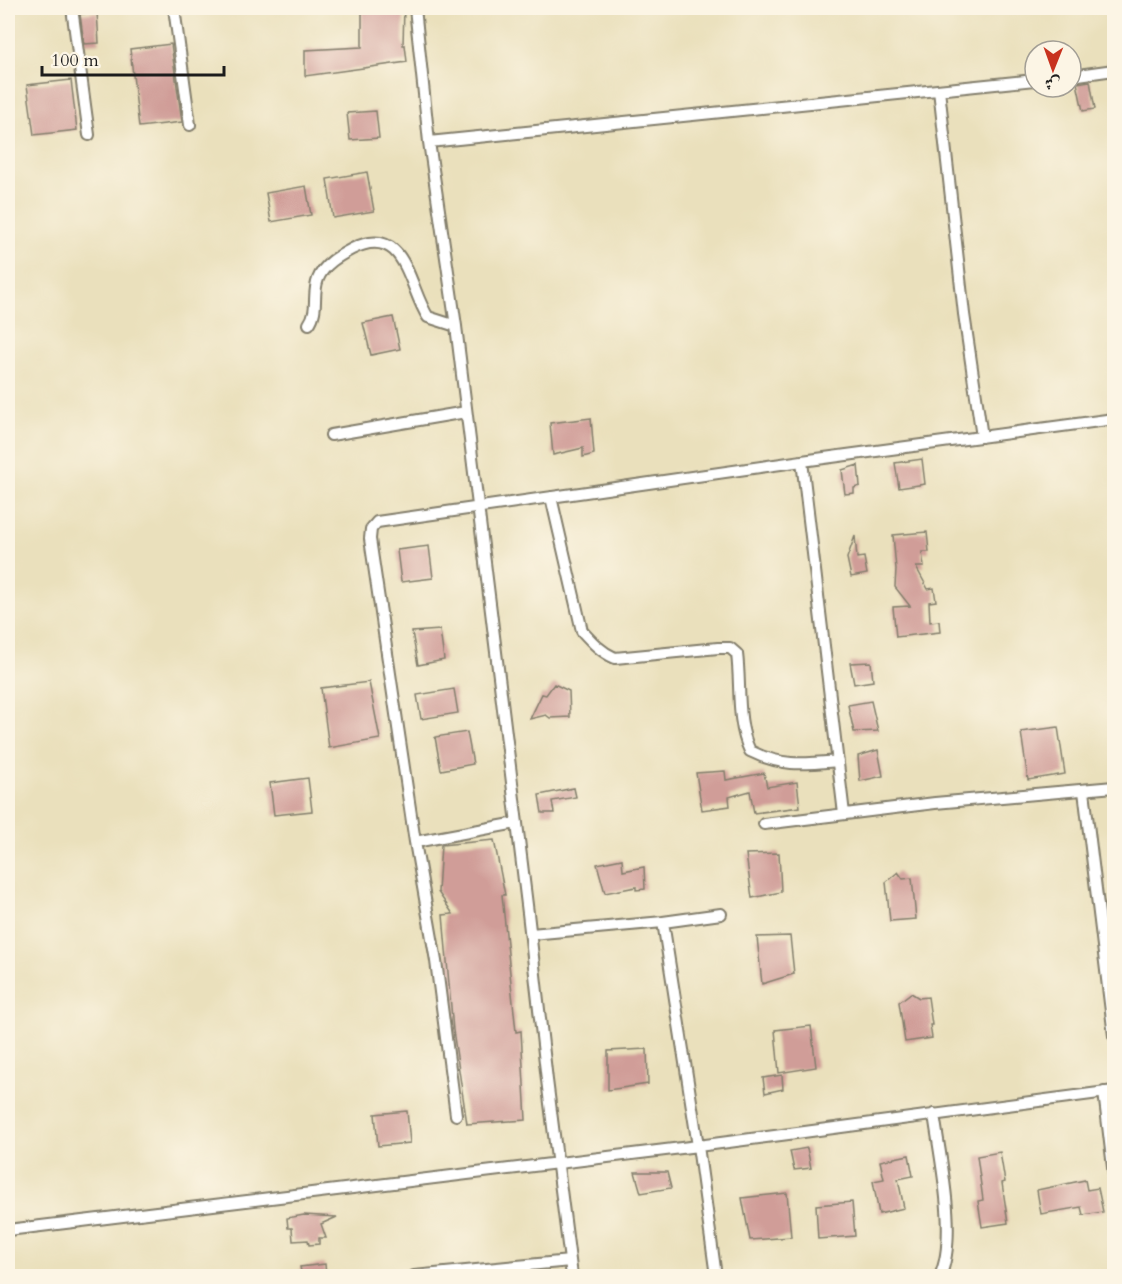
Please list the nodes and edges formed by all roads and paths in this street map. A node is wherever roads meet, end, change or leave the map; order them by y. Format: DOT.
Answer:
graph roads {
  1 [pos="72,8"];
  2 [pos="174,8"];
  3 [pos="415,8"];
  4 [pos="1114,70"];
  5 [pos="1083,74"];
  6 [pos="1023,81"];
  7 [pos="939,90"];
  8 [pos="190,125"];
  9 [pos="89,135"];
  10 [pos="429,142"];
  11 [pos="309,324"];
  12 [pos="456,326"];
  13 [pos="466,412"];
  14 [pos="1114,419"];
  15 [pos="331,435"];
  16 [pos="982,437"];
  17 [pos="802,461"];
  18 [pos="551,497"];
  19 [pos="477,508"];
  20 [pos="838,761"];
  21 [pos="1114,787"];
  22 [pos="1084,791"];
  23 [pos="844,814"];
  24 [pos="517,823"];
  25 [pos="764,824"];
  26 [pos="415,842"];
  27 [pos="721,914"];
  28 [pos="663,922"];
  29 [pos="531,934"];
  30 [pos="1114,1036"];
  31 [pos="1109,1092"];
  32 [pos="934,1114"];
  33 [pos="456,1115"];
  34 [pos="698,1146"];
  35 [pos="557,1162"];
  36 [pos="1114,1176"];
  37 [pos="8,1230"];
  38 [pos="570,1261"];
  39 [pos="414,1276"];
  40 [pos="572,1276"];
  41 [pos="716,1276"];
  42 [pos="940,1276"];
  1 -- 9 [label="street"];
  2 -- 8 [label="street"];
  3 -- 10 [label="street"];
  4 -- 5 [label="street"];
  6 -- 7 [label="street"];
  7 -- 10 [label="street"];
  7 -- 16 [label="street"];
  10 -- 12 [label="street"];
  11 -- 12 [label="street"];
  12 -- 13 [label="street"];
  13 -- 15 [label="street"];
  13 -- 19 [label="street"];
  14 -- 16 [label="street"];
  16 -- 17 [label="street"];
  17 -- 18 [label="street"];
  17 -- 20 [label="street"];
  18 -- 19 [label="street"];
  18 -- 20 [label="street"];
  19 -- 24 [label="street"];
  19 -- 26 [label="street"];
  20 -- 23 [label="street"];
  21 -- 22 [label="street"];
  22 -- 23 [label="street"];
  22 -- 30 [label="street"];
  23 -- 25 [label="street"];
  24 -- 26 [label="street"];
  24 -- 29 [label="street"];
  26 -- 33 [label="street"];
  27 -- 28 [label="street"];
  28 -- 29 [label="street"];
  28 -- 34 [label="street"];
  29 -- 35 [label="street"];
  31 -- 32 [label="street"];
  31 -- 36 [label="street"];
  32 -- 34 [label="street"];
  32 -- 42 [label="street"];
  34 -- 35 [label="street"];
  34 -- 41 [label="street"];
  35 -- 37 [label="street"];
  35 -- 38 [label="street"];
  38 -- 39 [label="street"];
  38 -- 40 [label="street"];
}
